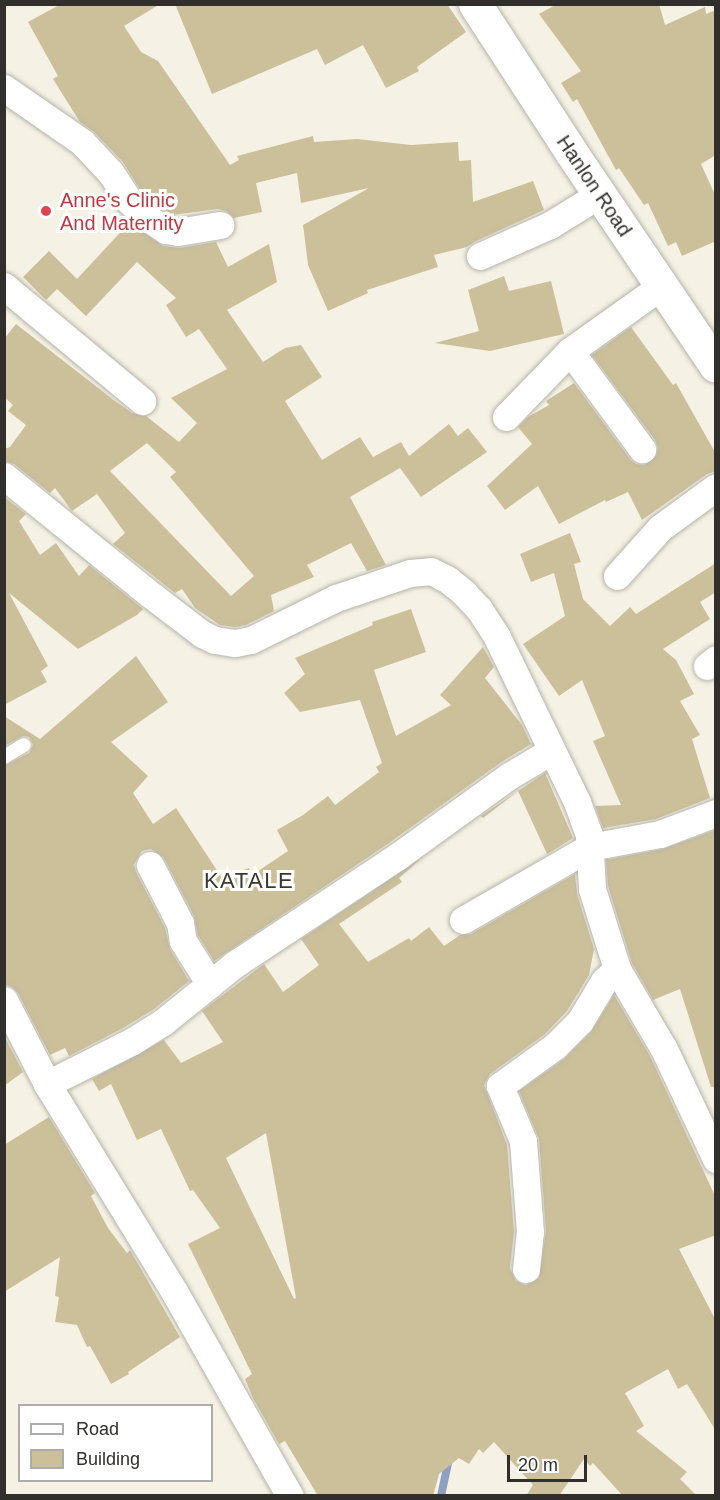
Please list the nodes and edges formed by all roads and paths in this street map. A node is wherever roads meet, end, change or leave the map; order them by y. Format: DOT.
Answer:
graph roads {
  1 [pos="475,4"];
  2 [pos="4,88"];
  3 [pos="600,194"];
  4 [pos="220,225"];
  5 [pos="480,256"];
  6 [pos="4,286"];
  7 [pos="661,286"];
  8 [pos="570,351"];
  9 [pos="716,366"];
  10 [pos="142,401"];
  11 [pos="506,417"];
  12 [pos="642,449"];
  13 [pos="4,476"];
  14 [pos="716,487"];
  15 [pos="617,576"];
  16 [pos="24,745"];
  17 [pos="551,751"];
  18 [pos="4,757"];
  19 [pos="716,813"];
  20 [pos="590,847"];
  21 [pos="150,865"];
  22 [pos="463,920"];
  23 [pos="617,969"];
  24 [pos="210,984"];
  25 [pos="4,1000"];
  26 [pos="47,1084"];
  27 [pos="716,1159"];
  28 [pos="526,1269"];
  29 [pos="290,1496"];
  1 -- 3 [label="main road, Hanlon Road"];
  2 -- 4 [label="street"];
  3 -- 5 [label="street"];
  3 -- 7 [label="main road, Hanlon Road"];
  6 -- 10 [label="street"];
  7 -- 8 [label="street"];
  7 -- 9 [label="main road, Hanlon Road"];
  8 -- 11 [label="street"];
  8 -- 12 [label="street"];
  13 -- 17 [label="street"];
  14 -- 15 [label="street"];
  16 -- 18 [label="lane"];
  17 -- 20 [label="street"];
  17 -- 24 [label="street"];
  19 -- 20 [label="street"];
  20 -- 22 [label="street"];
  20 -- 23 [label="street"];
  21 -- 24 [label="street"];
  23 -- 27 [label="street"];
  23 -- 28 [label="street"];
  24 -- 26 [label="street"];
  25 -- 26 [label="street"];
  26 -- 29 [label="street"];
}
